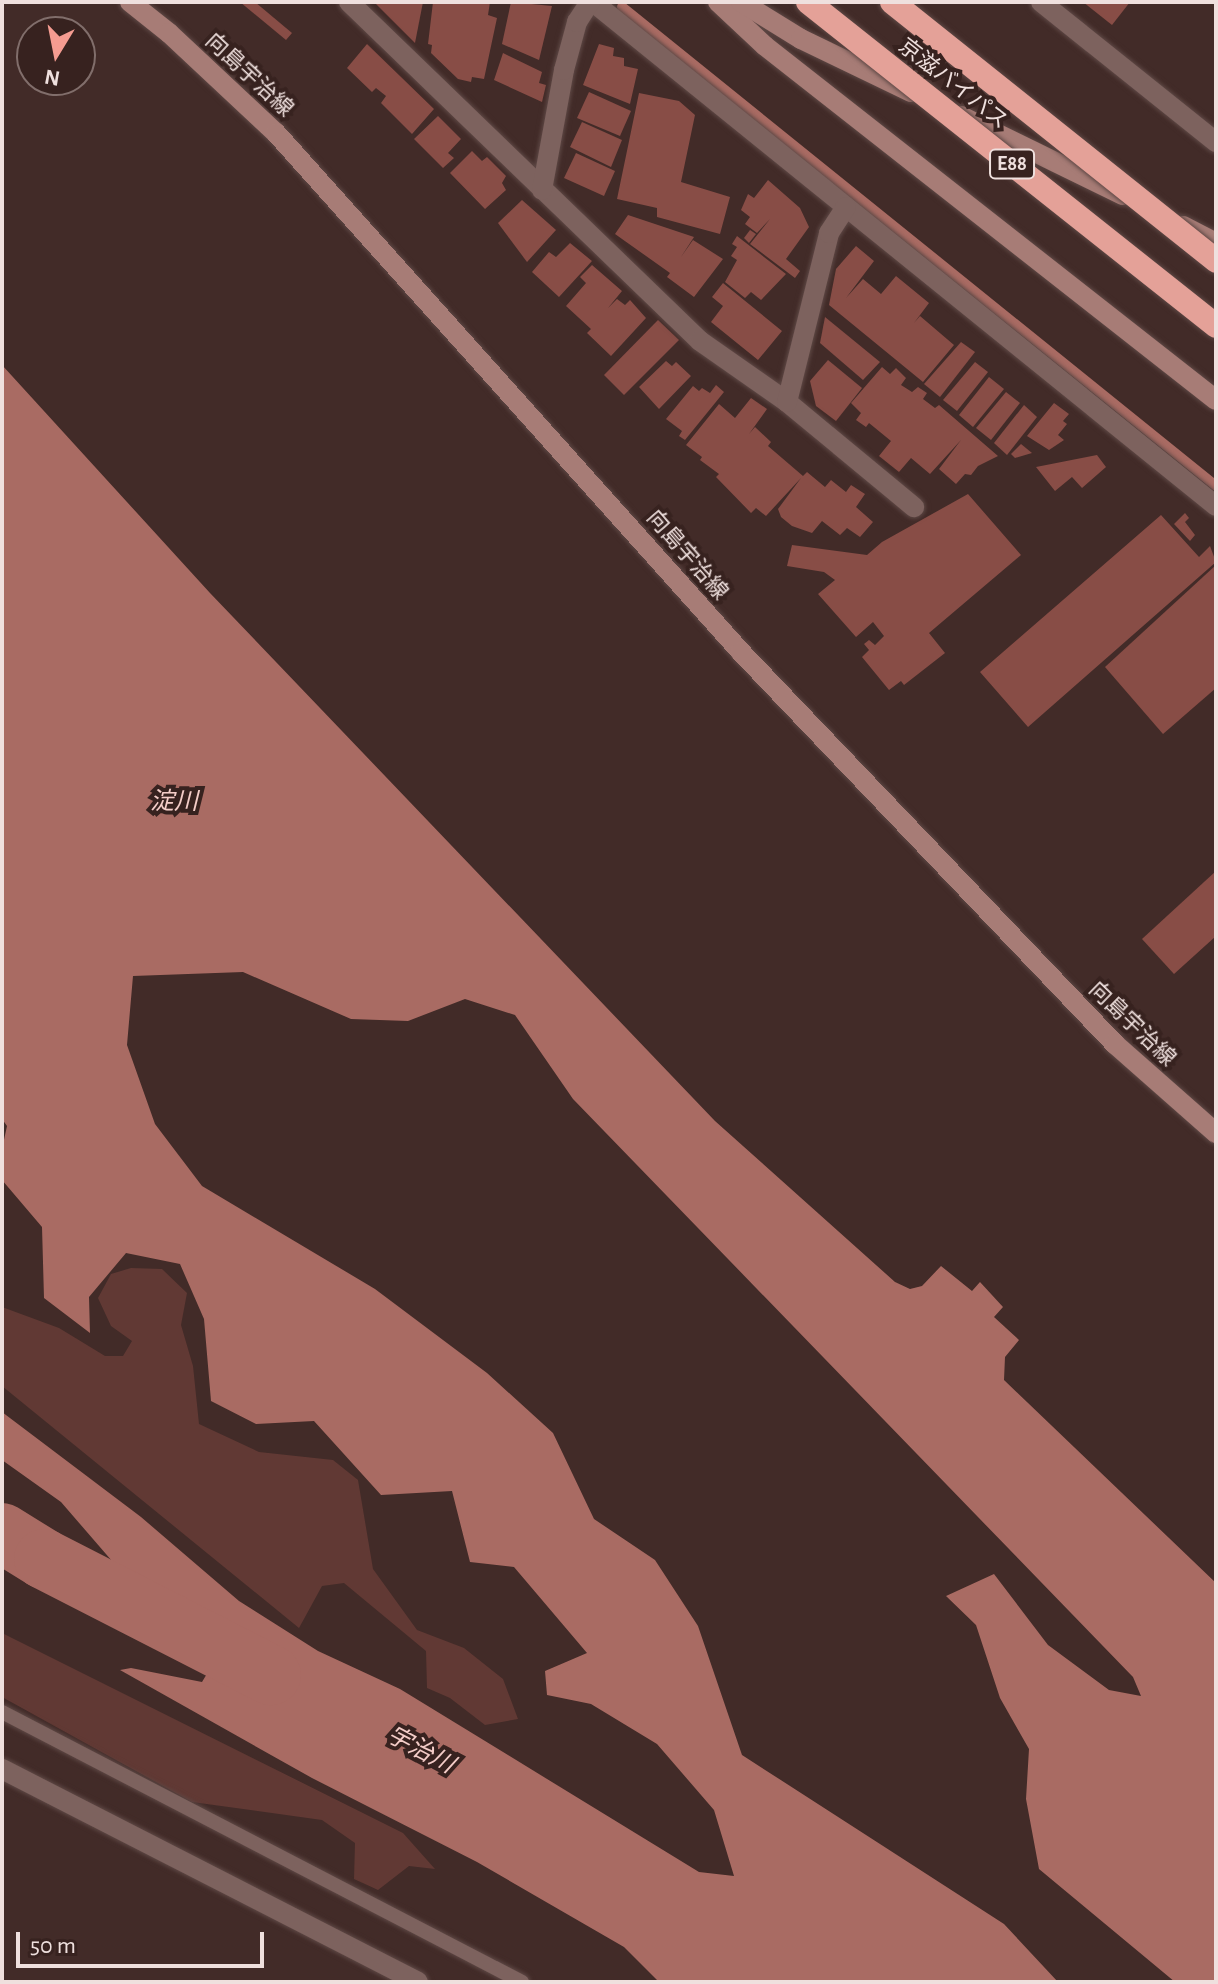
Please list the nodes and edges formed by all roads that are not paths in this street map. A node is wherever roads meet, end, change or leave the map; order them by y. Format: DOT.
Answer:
graph roads {
  1 [pos="130,2"];
  2 [pos="349,2"];
  3 [pos="591,2"];
  4 [pos="718,2"];
  5 [pos="741,2"];
  6 [pos="808,2"];
  7 [pos="892,2"];
  8 [pos="1041,2"];
  9 [pos="1216,142"];
  10 [pos="542,190"];
  11 [pos="846,207"];
  12 [pos="1216,243"];
  13 [pos="1216,261"];
  14 [pos="1216,326"];
  15 [pos="1216,400"];
  16 [pos="787,402"];
  17 [pos="1216,506"];
  18 [pos="914,507"];
  19 [pos="1216,1133"];
  20 [pos="2,1712"];
  21 [pos="2,1769"];
  22 [pos="418,1982"];
  23 [pos="522,1982"];
  1 -- 19 [label="main road, 向島宇治線"];
  2 -- 10 [label="street"];
  3 -- 10 [label="street"];
  3 -- 11 [label="street"];
  4 -- 15 [label="main road"];
  5 -- 12 [label="main road"];
  6 -- 14 [label="highway, 京滋バイパス / E88, bridge"];
  7 -- 13 [label="highway, 京滋バイパス / E88, bridge"];
  8 -- 9 [label="street"];
  10 -- 16 [label="street"];
  11 -- 16 [label="street"];
  11 -- 17 [label="street"];
  16 -- 18 [label="street"];
  20 -- 23 [label="lane"];
  21 -- 22 [label="street"];
}
